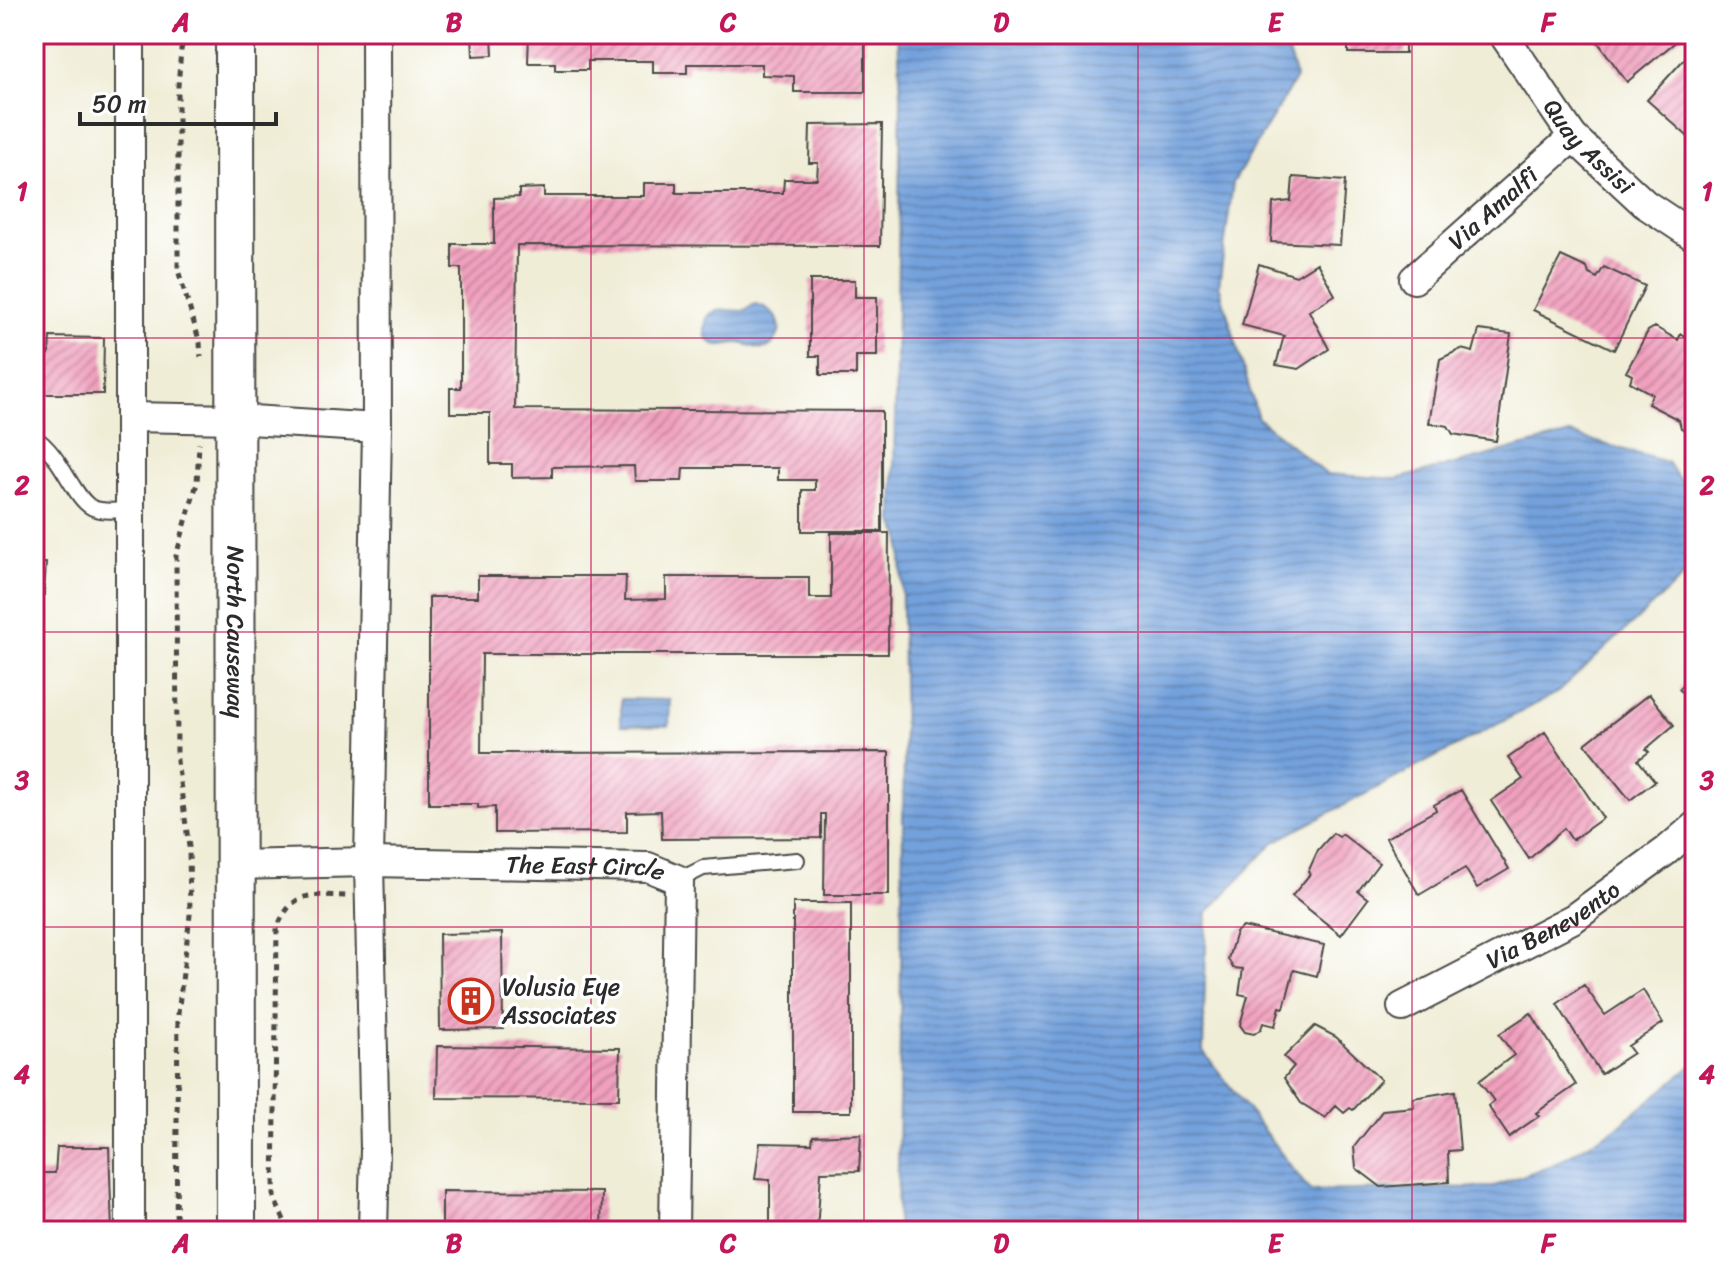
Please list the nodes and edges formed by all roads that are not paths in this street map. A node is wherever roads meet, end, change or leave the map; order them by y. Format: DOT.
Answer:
graph roads {
  1 [pos="130,34"];
  2 [pos="235,34"];
  3 [pos="376,34"];
  4 [pos="1503,34"];
  5 [pos="1573,137"];
  6 [pos="1695,237"];
  7 [pos="1414,279"];
  8 [pos="130,417"];
  9 [pos="218,419"];
  10 [pos="377,428"];
  11 [pos="34,437"];
  12 [pos="130,510"];
  13 [pos="1695,826"];
  14 [pos="797,860"];
  15 [pos="369,862"];
  16 [pos="236,865"];
  17 [pos="679,880"];
  18 [pos="1402,1007"];
  19 [pos="130,1231"];
  20 [pos="236,1231"];
  21 [pos="373,1231"];
  22 [pos="674,1231"];
  1 -- 8 [label="street"];
  2 -- 9 [label="main road, North Causeway"];
  3 -- 10 [label="street"];
  4 -- 5 [label="street, Quay Assisi"];
  5 -- 6 [label="street, Quay Assisi"];
  5 -- 7 [label="street, Via Amalfi"];
  8 -- 9 [label="street"];
  8 -- 12 [label="street"];
  9 -- 10 [label="street"];
  9 -- 16 [label="main road, North Causeway"];
  10 -- 15 [label="street"];
  11 -- 12 [label="lane"];
  12 -- 19 [label="street"];
  13 -- 18 [label="street, Via Benevento"];
  14 -- 17 [label="lane"];
  15 -- 16 [label="street, The East Circle"];
  15 -- 17 [label="street, The East Circle"];
  15 -- 21 [label="street"];
  16 -- 20 [label="main road, North Causeway"];
  17 -- 22 [label="street, The East Circle"];
}
